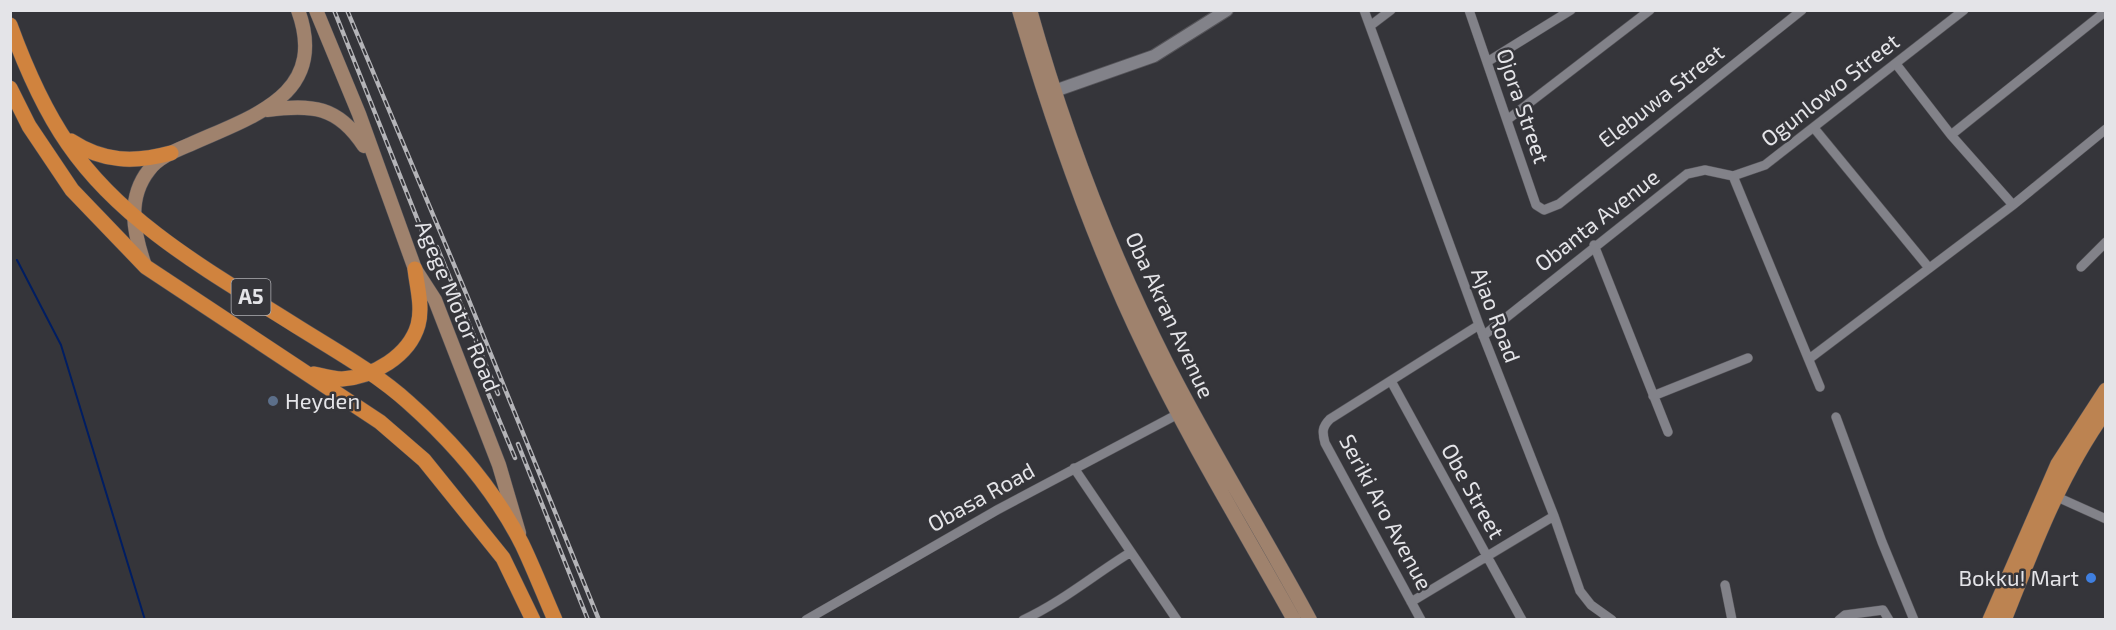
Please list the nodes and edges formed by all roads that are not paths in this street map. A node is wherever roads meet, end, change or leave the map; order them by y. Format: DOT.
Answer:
graph roads {
  1 [pos="298,10"];
  2 [pos="316,10"];
  3 [pos="1019,10"];
  4 [pos="1030,10"];
  5 [pos="1227,10"];
  6 [pos="1364,10"];
  7 [pos="1391,10"];
  8 [pos="1469,10"];
  9 [pos="1571,10"];
  10 [pos="1650,10"];
  11 [pos="1802,10"];
  12 [pos="1964,10"];
  13 [pos="2106,10"];
  14 [pos="10,26"];
  15 [pos="1370,26"];
  16 [pos="1487,62"];
  17 [pos="1896,64"];
  18 [pos="10,88"];
  19 [pos="1048,93"];
  20 [pos="265,111"];
  21 [pos="1507,120"];
  22 [pos="1814,128"];
  23 [pos="2106,129"];
  24 [pos="60,133"];
  25 [pos="1951,135"];
  26 [pos="171,153"];
  27 [pos="374,161"];
  28 [pos="1746,172"];
  29 [pos="1733,176"];
  30 [pos="2013,205"];
  31 [pos="1544,210"];
  32 [pos="134,216"];
  33 [pos="2106,242"];
  34 [pos="1594,245"];
  35 [pos="146,267"];
  36 [pos="2081,267"];
  37 [pos="1929,268"];
  38 [pos="415,269"];
  39 [pos="1479,325"];
  40 [pos="1483,336"];
  41 [pos="1748,358"];
  42 [pos="1809,359"];
  43 [pos="304,372"];
  44 [pos="371,372"];
  45 [pos="1391,381"];
  46 [pos="1820,387"];
  47 [pos="2106,390"];
  48 [pos="1653,396"];
  49 [pos="2106,410"];
  50 [pos="1178,414"];
  51 [pos="1836,417"];
  52 [pos="1668,432"];
  53 [pos="1074,468"];
  54 [pos="2055,496"];
  55 [pos="1554,516"];
  56 [pos="2106,519"];
  57 [pos="522,544"];
  58 [pos="1131,552"];
  59 [pos="1486,556"];
  60 [pos="1725,585"];
  61 [pos="1412,602"];
  62 [pos="533,620"];
  63 [pos="555,620"];
  64 [pos="806,620"];
  65 [pos="1023,620"];
  66 [pos="1177,620"];
  67 [pos="1294,620"];
  68 [pos="1310,620"];
  69 [pos="1421,620"];
  70 [pos="1522,620"];
  71 [pos="1612,620"];
  72 [pos="1732,620"];
  73 [pos="1839,620"];
  74 [pos="1889,620"];
  75 [pos="1914,620"];
  76 [pos="1990,620"];
  77 [pos="2004,620"];
  1 -- 20 [label="main road"];
  2 -- 27 [label="main road, Agege Motor Road"];
  3 -- 19 [label="main road, Oba Akran Avenue"];
  4 -- 19 [label="main road, Oba Akran Avenue"];
  5 -- 19 [label="street"];
  6 -- 15 [label="street, Ajao Road"];
  7 -- 15 [label="street"];
  8 -- 16 [label="street, Ojora Street"];
  9 -- 16 [label="street"];
  10 -- 21 [label="street"];
  11 -- 31 [label="street, Elebuwa Street"];
  12 -- 17 [label="street, Ogunlowo Street"];
  13 -- 25 [label="street"];
  14 -- 24 [label="highway, A5"];
  15 -- 39 [label="street, Ajao Road"];
  16 -- 21 [label="street, Ojora Street"];
  17 -- 22 [label="street, Ogunlowo Street"];
  17 -- 25 [label="street"];
  18 -- 35 [label="highway, A5"];
  19 -- 50 [label="main road, Oba Akran Avenue"];
  19 -- 68 [label="main road, Oba Akran Avenue"];
  20 -- 26 [label="main road"];
  20 -- 27 [label="main road"];
  21 -- 31 [label="street, Ojora Street"];
  22 -- 28 [label="street, Ogunlowo Street"];
  22 -- 37 [label="street"];
  23 -- 30 [label="street"];
  24 -- 26 [label="highway"];
  24 -- 32 [label="highway, A5"];
  25 -- 30 [label="street"];
  26 -- 32 [label="main road"];
  27 -- 38 [label="main road, Agege Motor Road"];
  28 -- 29 [label="street, Obanta Avenue"];
  29 -- 34 [label="street, Obanta Avenue"];
  29 -- 42 [label="street"];
  30 -- 37 [label="street"];
  32 -- 35 [label="main road"];
  32 -- 44 [label="highway, A5"];
  33 -- 36 [label="street"];
  34 -- 40 [label="street, Obanta Avenue"];
  34 -- 48 [label="street"];
  35 -- 43 [label="highway, A5"];
  37 -- 42 [label="street"];
  38 -- 44 [label="highway"];
  38 -- 57 [label="main road, Agege Motor Road"];
  39 -- 40 [label="street, Ajao Road"];
  39 -- 45 [label="street, Seriki Aro Avenue"];
  40 -- 55 [label="street, Ajao Road"];
  41 -- 48 [label="street"];
  42 -- 46 [label="street"];
  43 -- 44 [label="highway"];
  43 -- 62 [label="highway, A5"];
  44 -- 57 [label="highway, A5"];
  45 -- 59 [label="street, Obe Street"];
  45 -- 61 [label="street, Seriki Aro Avenue"];
  47 -- 76 [label="main road"];
  48 -- 52 [label="street"];
  49 -- 54 [label="main road"];
  50 -- 53 [label="street, Obasa Road"];
  50 -- 67 [label="main road, Oba Akran Avenue"];
  51 -- 75 [label="street"];
  53 -- 58 [label="street"];
  53 -- 64 [label="street, Obasa Road"];
  54 -- 56 [label="street"];
  54 -- 77 [label="main road"];
  55 -- 59 [label="street"];
  55 -- 71 [label="street, Ajao Road"];
  57 -- 63 [label="highway, Agege Motor Road / A5"];
  58 -- 65 [label="street"];
  58 -- 66 [label="street"];
  59 -- 61 [label="street"];
  59 -- 70 [label="street, Obe Street"];
  60 -- 72 [label="street"];
  61 -- 69 [label="street, Seriki Aro Avenue"];
  73 -- 74 [label="street"];
}
